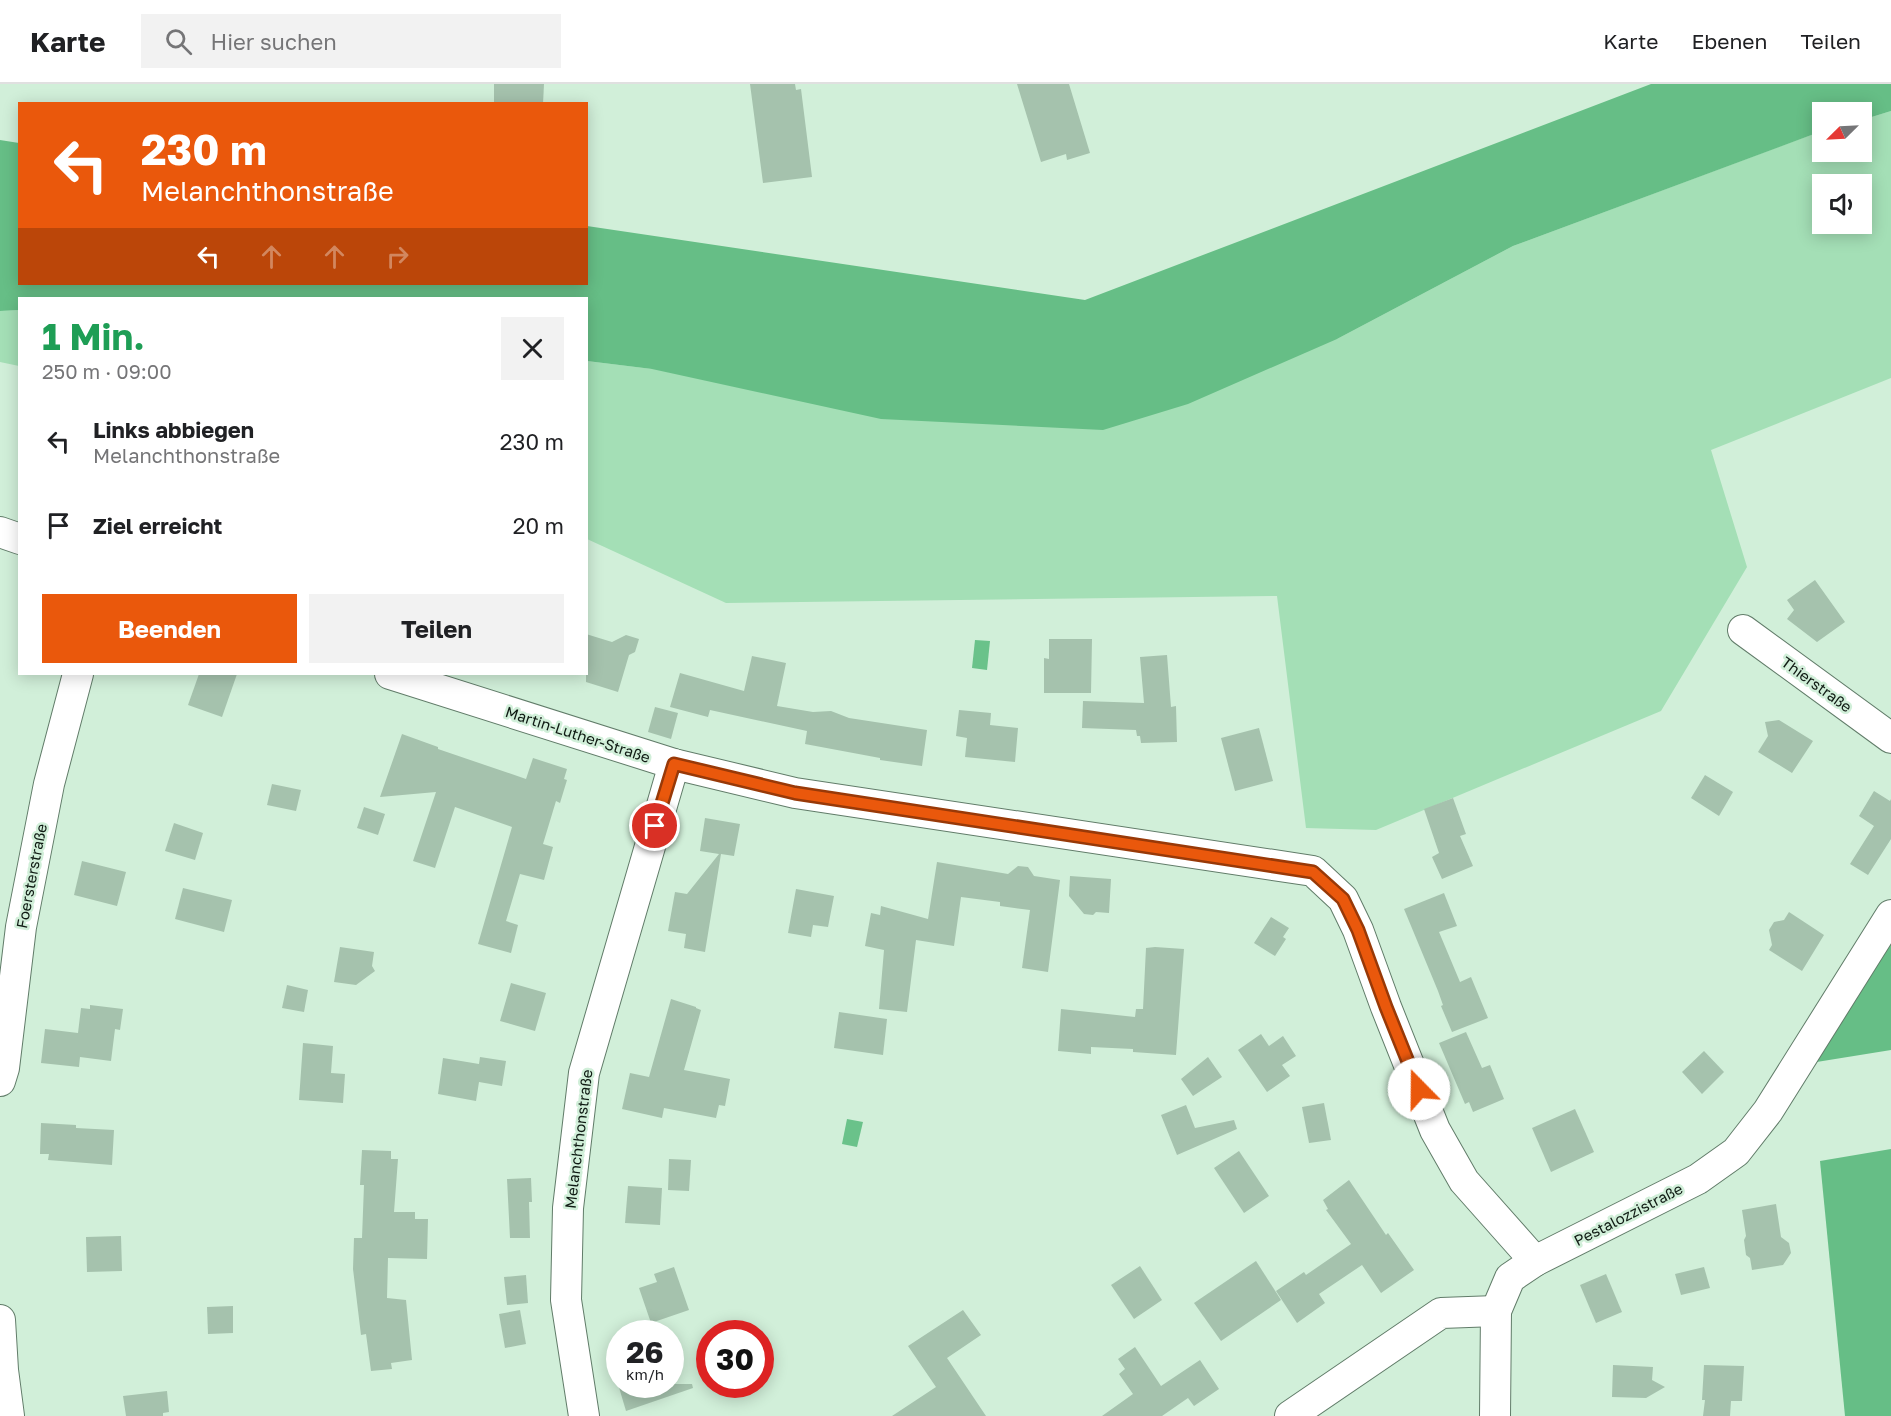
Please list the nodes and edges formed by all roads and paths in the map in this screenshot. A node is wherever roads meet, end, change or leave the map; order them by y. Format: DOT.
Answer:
graph roads {
  1 [pos="0,532"];
  2 [pos="18,538"];
  3 [pos="1743,630"];
  4 [pos="78,675"];
  5 [pos="393,675"];
  6 [pos="1891,738"];
  7 [pos="674,764"];
  8 [pos="1891,915"];
  9 [pos="0,1081"];
  10 [pos="1535,1261"];
  11 [pos="1496,1311"];
  12 [pos="0,1320"];
  13 [pos="9,1416"];
  14 [pos="584,1416"];
  15 [pos="1290,1416"];
  16 [pos="1495,1416"];
  1 -- 2 [label="street"];
  3 -- 6 [label="street, Thierstraße"];
  4 -- 9 [label="street, Foersterstraße"];
  5 -- 7 [label="street, Martin-Luther-Straße"];
  7 -- 10 [label="street, Martin-Luther-Straße"];
  7 -- 14 [label="street, Melanchthonstraße"];
  8 -- 10 [label="street, Pestalozzistraße"];
  10 -- 11 [label="street, Pestalozzistraße"];
  11 -- 15 [label="street"];
  11 -- 16 [label="street"];
  12 -- 13 [label="street"];
}
